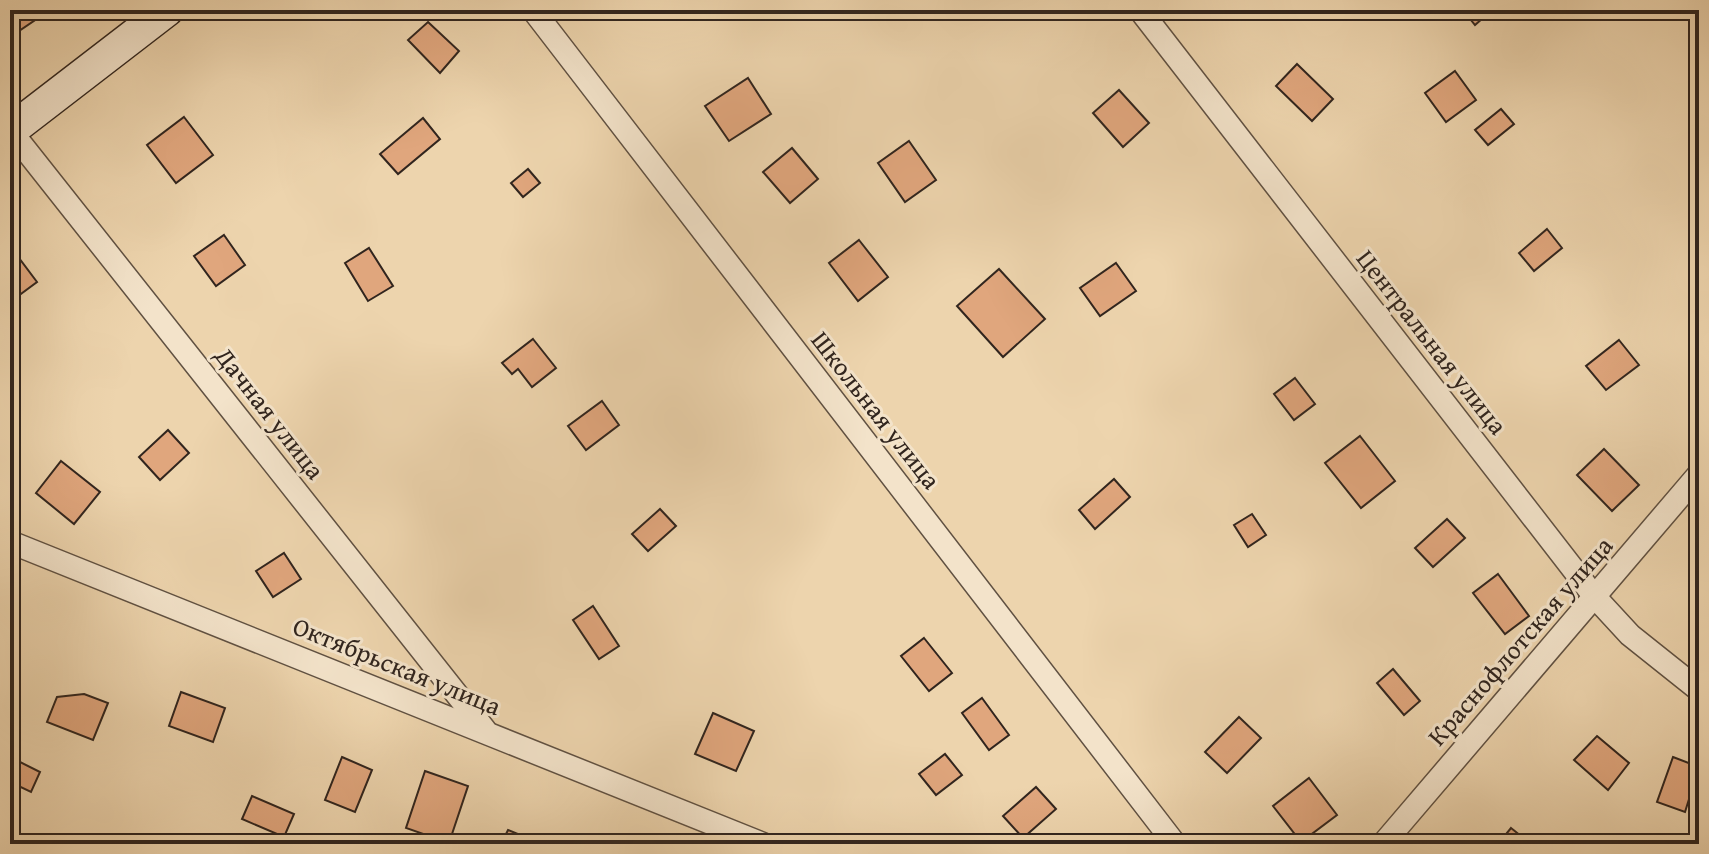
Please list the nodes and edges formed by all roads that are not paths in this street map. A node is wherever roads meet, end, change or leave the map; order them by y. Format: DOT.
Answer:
graph roads {
  1 [pos="167,10"];
  2 [pos="533,10"];
  3 [pos="1140,10"];
  4 [pos="10,131"];
  5 [pos="1699,474"];
  6 [pos="10,542"];
  7 [pos="1594,596"];
  8 [pos="1699,690"];
  9 [pos="485,731"];
  10 [pos="763,844"];
  11 [pos="1175,844"];
  12 [pos="1383,844"];
  1 -- 4 [label="main road"];
  2 -- 11 [label="street, Школьная улица"];
  3 -- 7 [label="street, Центральная улица"];
  4 -- 9 [label="street, Дачная улица"];
  5 -- 7 [label="street, Краснофлотская улица"];
  6 -- 9 [label="street, Октябрьская улица"];
  7 -- 8 [label="street, Центральная улица"];
  7 -- 12 [label="street, Краснофлотская улица"];
  9 -- 10 [label="street, Октябрьская улица"];
}
